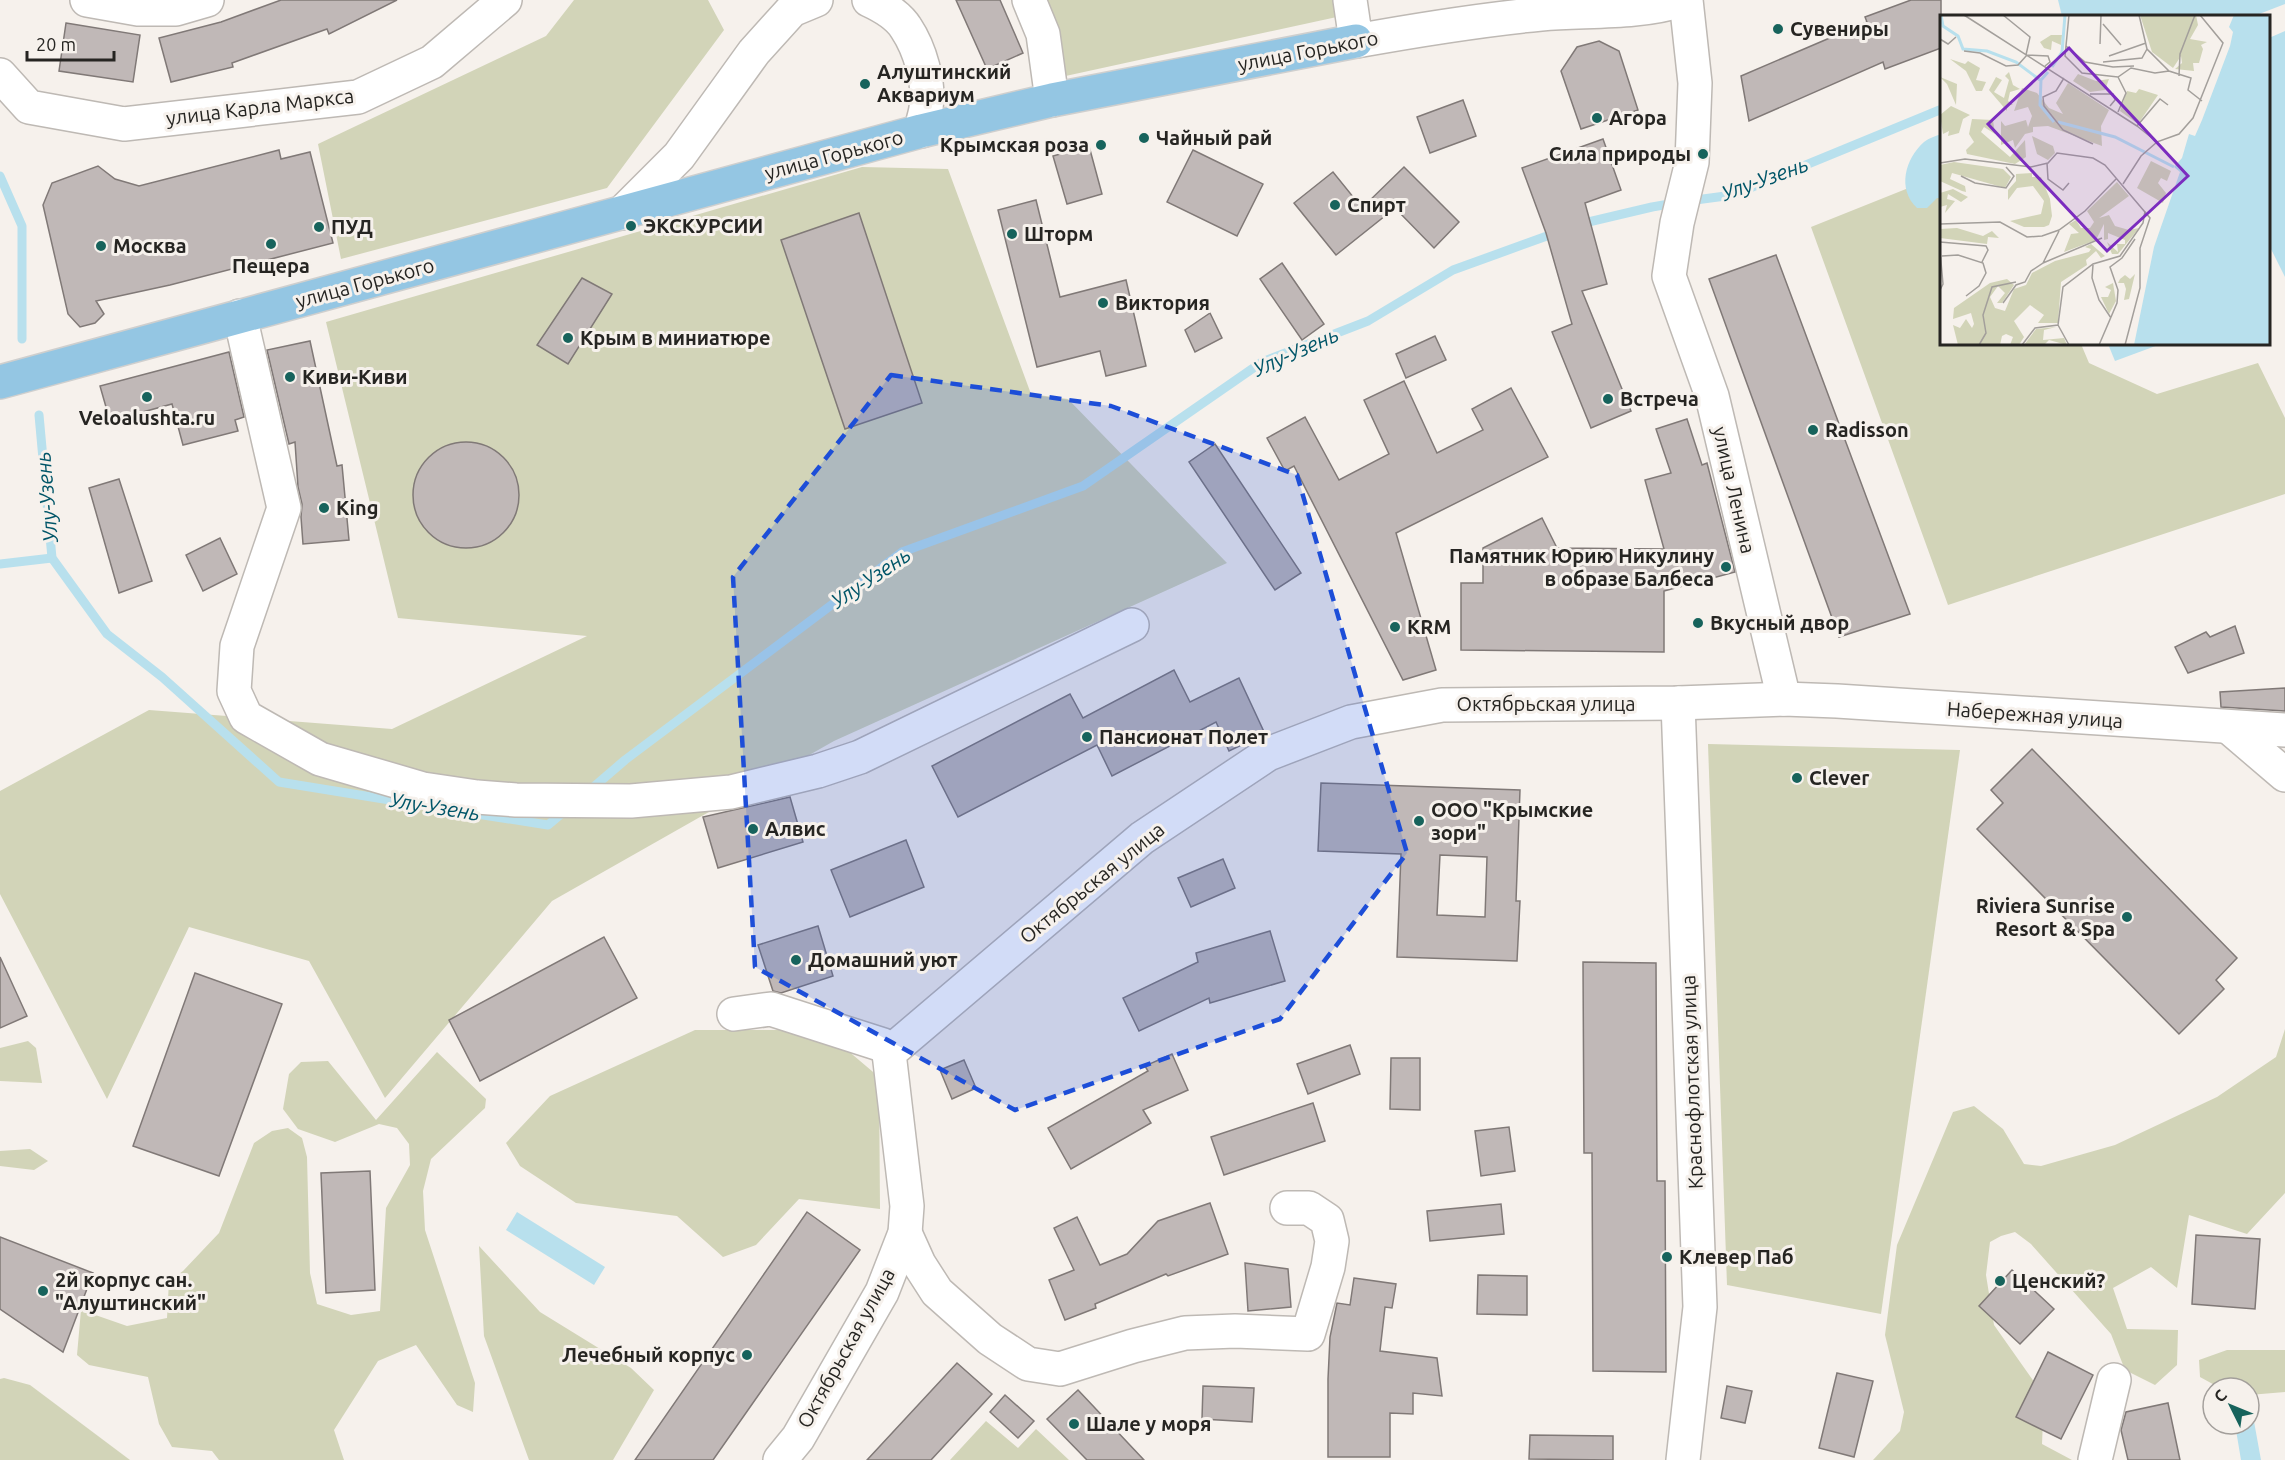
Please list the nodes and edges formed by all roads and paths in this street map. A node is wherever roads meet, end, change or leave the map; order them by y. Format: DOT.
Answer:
graph roads {
  1 [pos="87,0"];
  2 [pos="207,0"];
  3 [pos="505,0"];
  4 [pos="816,0"];
  5 [pos="869,0"];
  6 [pos="1029,0"];
  7 [pos="1350,0"];
  8 [pos="1684,0"];
  9 [pos="1356,41"];
  10 [pos="0,75"];
  11 [pos="1052,100"];
  12 [pos="921,131"];
  13 [pos="622,213"];
  14 [pos="240,316"];
  15 [pos="0,382"];
  16 [pos="1132,625"];
  17 [pos="1784,699"];
  18 [pos="1678,703"];
  19 [pos="2230,728"];
  20 [pos="2285,730"];
  21 [pos="2285,775"];
  22 [pos="734,1014"];
  23 [pos="890,1053"];
  24 [pos="1287,1208"];
  25 [pos="905,1233"];
  26 [pos="2114,1380"];
  27 [pos="780,1460"];
  28 [pos="1683,1460"];
  29 [pos="2095,1460"];
  1 -- 2 [label="street"];
  3 -- 10 [label="street, улица Карла Маркса"];
  4 -- 13 [label="street"];
  5 -- 12 [label="street"];
  6 -- 11 [label="street"];
  7 -- 9 [label="street"];
  8 -- 9 [label="street, улица Горького"];
  8 -- 17 [label="street, улица Ленина"];
  9 -- 11 [label="main road, улица Горького"];
  11 -- 12 [label="main road, улица Горького"];
  12 -- 13 [label="main road, улица Горького"];
  13 -- 14 [label="main road, улица Горького"];
  14 -- 15 [label="main road, улица Горького"];
  14 -- 16 [label="street"];
  17 -- 18 [label="street, Октябрьская улица"];
  17 -- 19 [label="street, Набережная улица"];
  18 -- 23 [label="street, Октябрьская улица"];
  18 -- 28 [label="street, Краснофлотская улица"];
  19 -- 20 [label="street, Набережная улица"];
  19 -- 21 [label="street"];
  22 -- 23 [label="street"];
  23 -- 25 [label="street, Октябрьская улица"];
  24 -- 25 [label="street"];
  25 -- 27 [label="street, Октябрьская улица"];
  26 -- 29 [label="street"];
}
